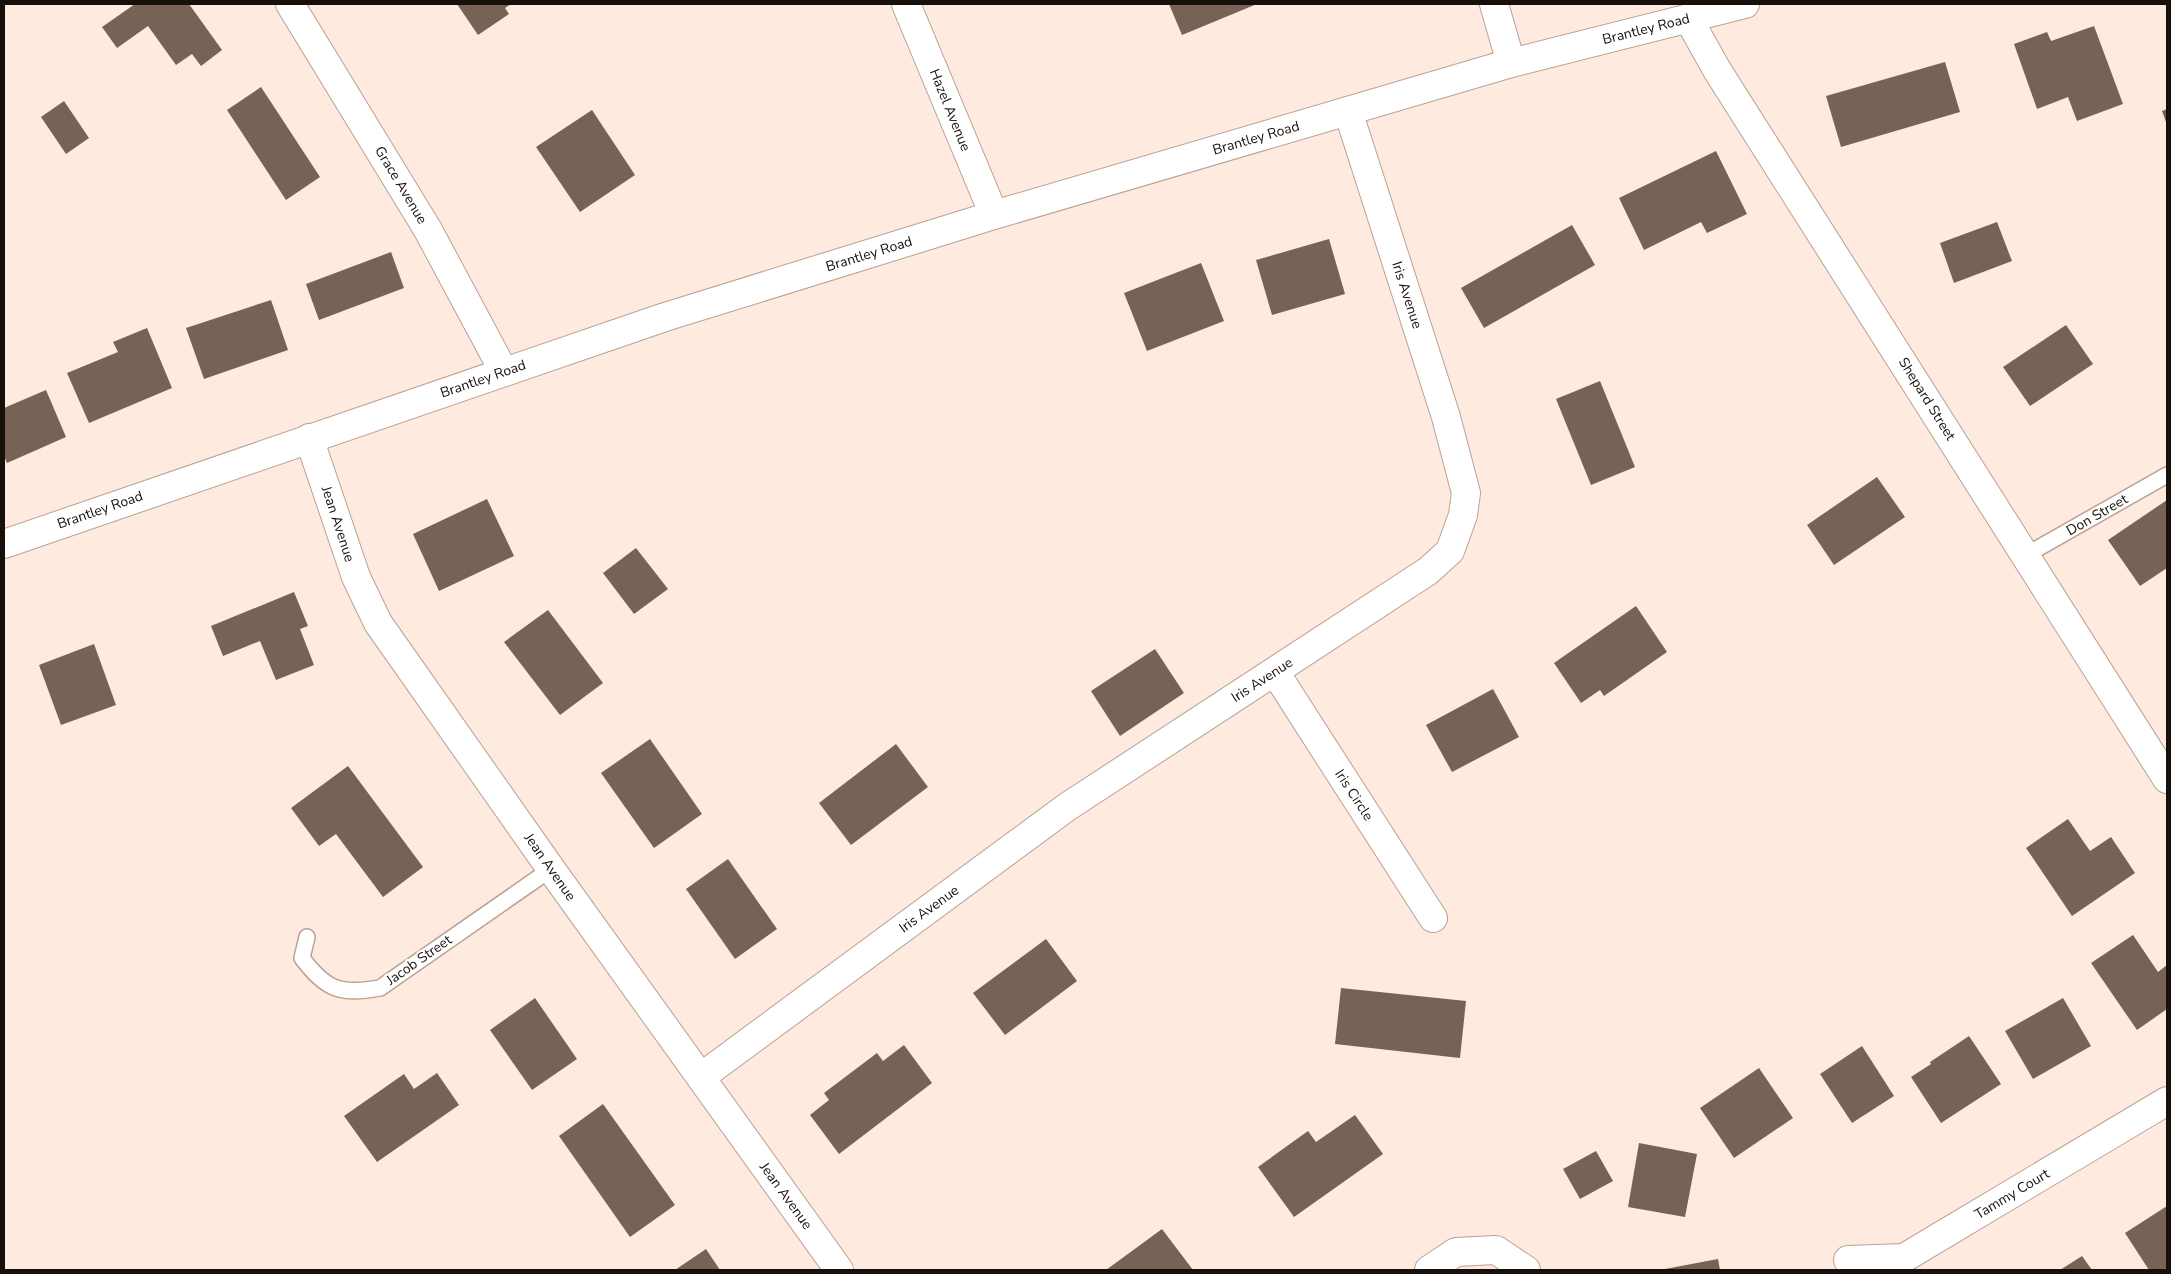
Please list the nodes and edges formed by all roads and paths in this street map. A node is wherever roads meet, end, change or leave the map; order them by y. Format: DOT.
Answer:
graph roads {
  1 [pos="290,4"];
  2 [pos="906,4"];
  3 [pos="1494,4"];
  4 [pos="1745,4"];
  5 [pos="1688,18"];
  6 [pos="1511,63"];
  7 [pos="1348,111"];
  8 [pos="994,215"];
  9 [pos="504,372"];
  10 [pos="309,438"];
  11 [pos="2167,475"];
  12 [pos="4,544"];
  13 [pos="2026,555"];
  14 [pos="1275,672"];
  15 [pos="2167,779"];
  16 [pos="551,869"];
  17 [pos="1433,918"];
  18 [pos="307,937"];
  19 [pos="701,1077"];
  20 [pos="2167,1100"];
  21 [pos="1848,1260"];
  22 [pos="839,1270"];
  23 [pos="1428,1270"];
  24 [pos="1526,1270"];
  1 -- 9 [label="street, Grace Avenue"];
  2 -- 8 [label="street, Hazel Avenue"];
  3 -- 6 [label="street"];
  4 -- 5 [label="street, Brantley Road"];
  5 -- 6 [label="street, Brantley Road"];
  5 -- 13 [label="street, Shepard Street"];
  6 -- 7 [label="street, Brantley Road"];
  7 -- 8 [label="street, Brantley Road"];
  7 -- 14 [label="street, Iris Avenue"];
  8 -- 9 [label="street, Brantley Road"];
  9 -- 10 [label="street, Brantley Road"];
  10 -- 12 [label="street, Brantley Road"];
  10 -- 16 [label="street, Jean Avenue"];
  11 -- 13 [label="lane, Don Street"];
  13 -- 15 [label="street, Shepard Street"];
  14 -- 17 [label="street, Iris Circle"];
  14 -- 19 [label="street, Iris Avenue"];
  16 -- 18 [label="lane, Jacob Street"];
  16 -- 19 [label="street, Jean Avenue"];
  19 -- 22 [label="street, Jean Avenue"];
  20 -- 21 [label="street, Tammy Court"];
  23 -- 24 [label="street"];
}
